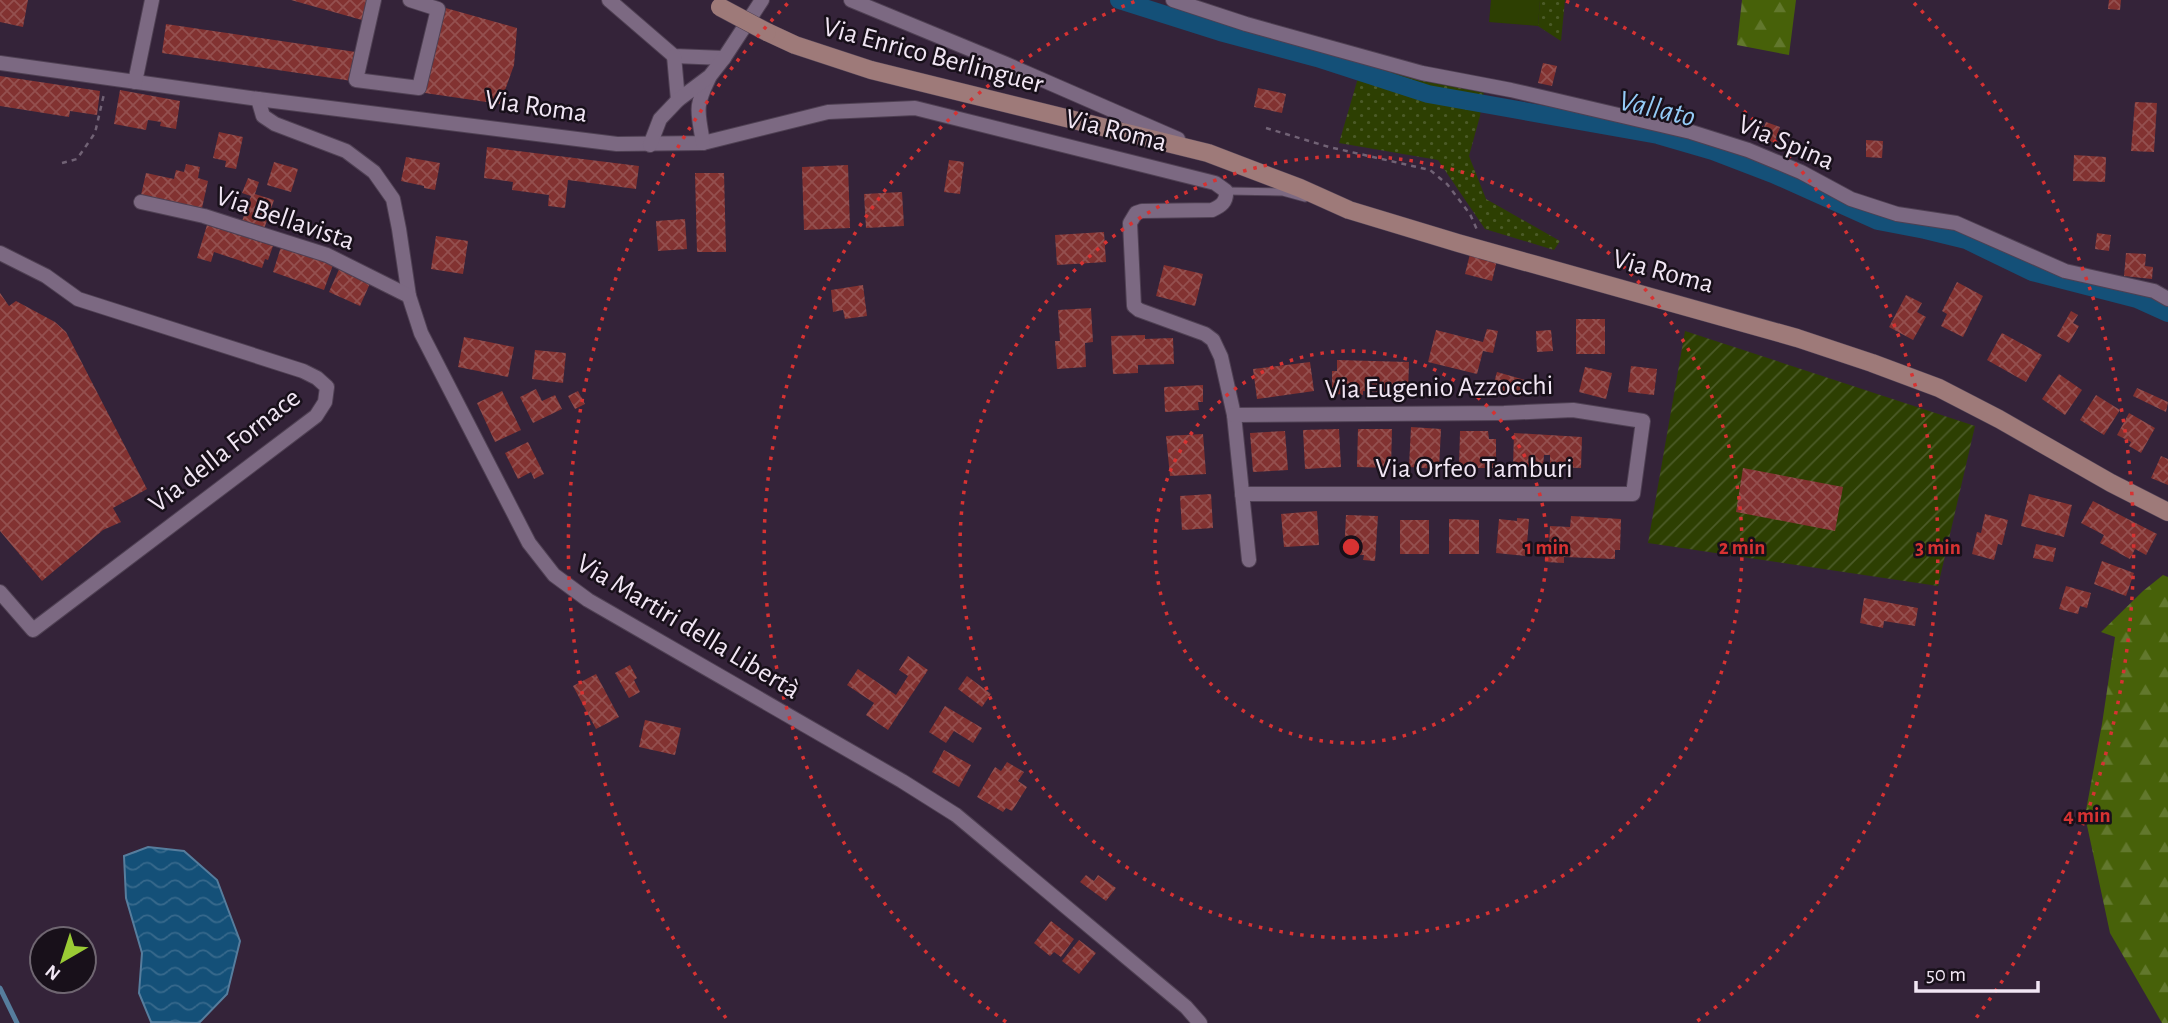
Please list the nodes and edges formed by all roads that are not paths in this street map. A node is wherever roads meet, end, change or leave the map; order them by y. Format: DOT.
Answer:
graph roads {
  1 [pos="152,0"];
  2 [pos="374,0"];
  3 [pos="410,0"];
  4 [pos="609,0"];
  5 [pos="762,0"];
  6 [pos="851,0"];
  7 [pos="1173,0"];
  8 [pos="714,3"];
  9 [pos="674,56"];
  10 [pos="724,58"];
  11 [pos="0,63"];
  12 [pos="710,76"];
  13 [pos="135,82"];
  14 [pos="258,99"];
  15 [pos="678,100"];
  16 [pos="703,143"];
  17 [pos="650,145"];
  18 [pos="1208,153"];
  19 [pos="1226,191"];
  20 [pos="141,202"];
  21 [pos="1349,210"];
  22 [pos="0,253"];
  23 [pos="409,296"];
  24 [pos="2168,299"];
  25 [pos="1234,415"];
  26 [pos="1643,421"];
  27 [pos="1242,494"];
  28 [pos="2168,512"];
  29 [pos="1249,560"];
  30 [pos="0,592"];
  31 [pos="1200,1023"];
  1 -- 13 [label="street"];
  2 -- 3 [label="street"];
  4 -- 9 [label="street"];
  5 -- 10 [label="street"];
  6 -- 18 [label="street"];
  7 -- 24 [label="street, Via Spina"];
  8 -- 18 [label="main road, Via Enrico Berlinguer, bridge"];
  9 -- 10 [label="street"];
  9 -- 15 [label="street"];
  10 -- 12 [label="street"];
  11 -- 13 [label="street, Via Roma"];
  12 -- 15 [label="street"];
  12 -- 16 [label="street"];
  13 -- 14 [label="street, Via Roma"];
  14 -- 17 [label="street, Via Roma"];
  14 -- 23 [label="street, Via Martiri della Libertà"];
  15 -- 17 [label="street"];
  16 -- 17 [label="street, Via Roma"];
  16 -- 19 [label="street, Via Roma"];
  18 -- 21 [label="main road, Via Enrico Berlinguer"];
  19 -- 21 [label="lane, Via Roma"];
  19 -- 25 [label="street"];
  20 -- 23 [label="street, Via Bellavista"];
  21 -- 28 [label="main road, Via Roma"];
  22 -- 30 [label="street, Via della Fornace"];
  23 -- 31 [label="street, Via Martiri della Libertà"];
  25 -- 26 [label="street, Via Eugenio Azzocchi"];
  25 -- 27 [label="street"];
  26 -- 27 [label="street, Via Orfeo Tamburi"];
  27 -- 29 [label="street"];
}
